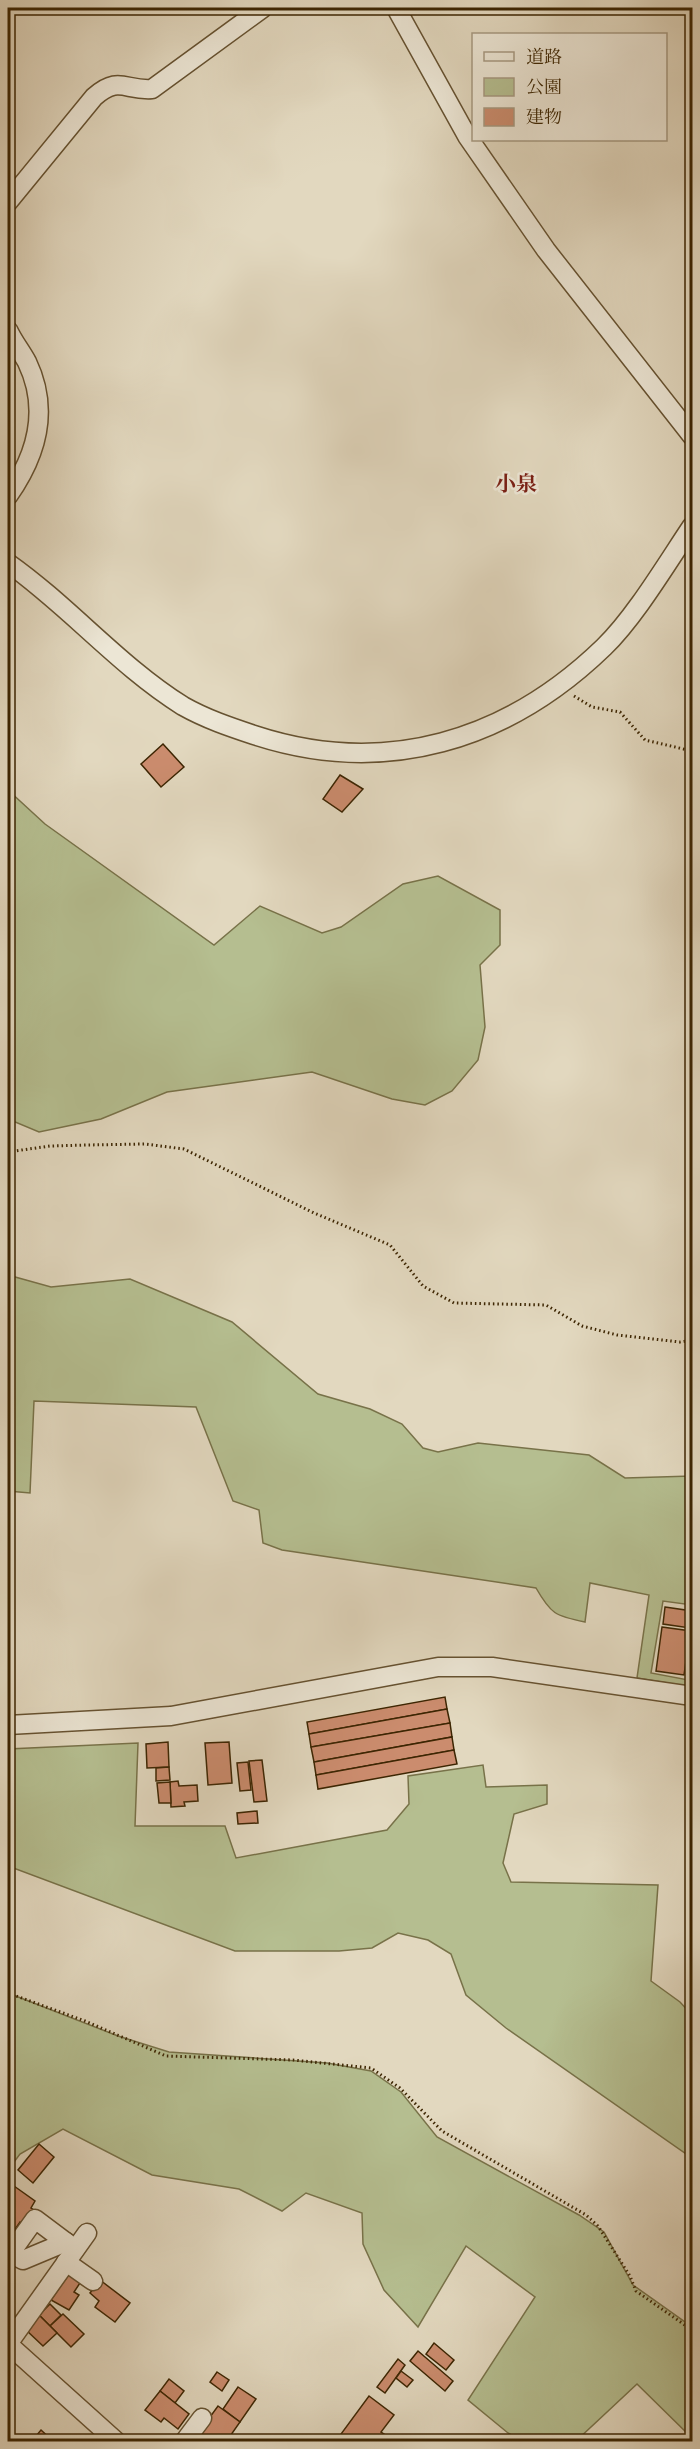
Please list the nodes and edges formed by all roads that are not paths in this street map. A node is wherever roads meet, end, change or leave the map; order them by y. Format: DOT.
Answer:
graph roads {
  1 [pos="263,8"];
  2 [pos="396,8"];
  3 [pos="8,202"];
  4 [pos="8,330"];
  5 [pos="693,436"];
  6 [pos="8,496"];
  7 [pos="693,526"];
  8 [pos="8,563"];
  9 [pos="693,1696"];
  10 [pos="8,1725"];
  11 [pos="87,2233"];
  12 [pos="69,2251"];
  13 [pos="9,2253"];
  14 [pos="93,2281"];
  15 [pos="9,2349"];
  16 [pos="202,2418"];
  17 [pos="116,2441"];
  18 [pos="184,2442"];
  1 -- 3 [label="street"];
  2 -- 5 [label="street"];
  4 -- 6 [label="street"];
  7 -- 8 [label="street"];
  9 -- 10 [label="street"];
  11 -- 12 [label="street"];
  12 -- 13 [label="street"];
  12 -- 13 [label="street"];
  12 -- 14 [label="street"];
  12 -- 15 [label="street"];
  15 -- 17 [label="street"];
  16 -- 18 [label="street"];
}
